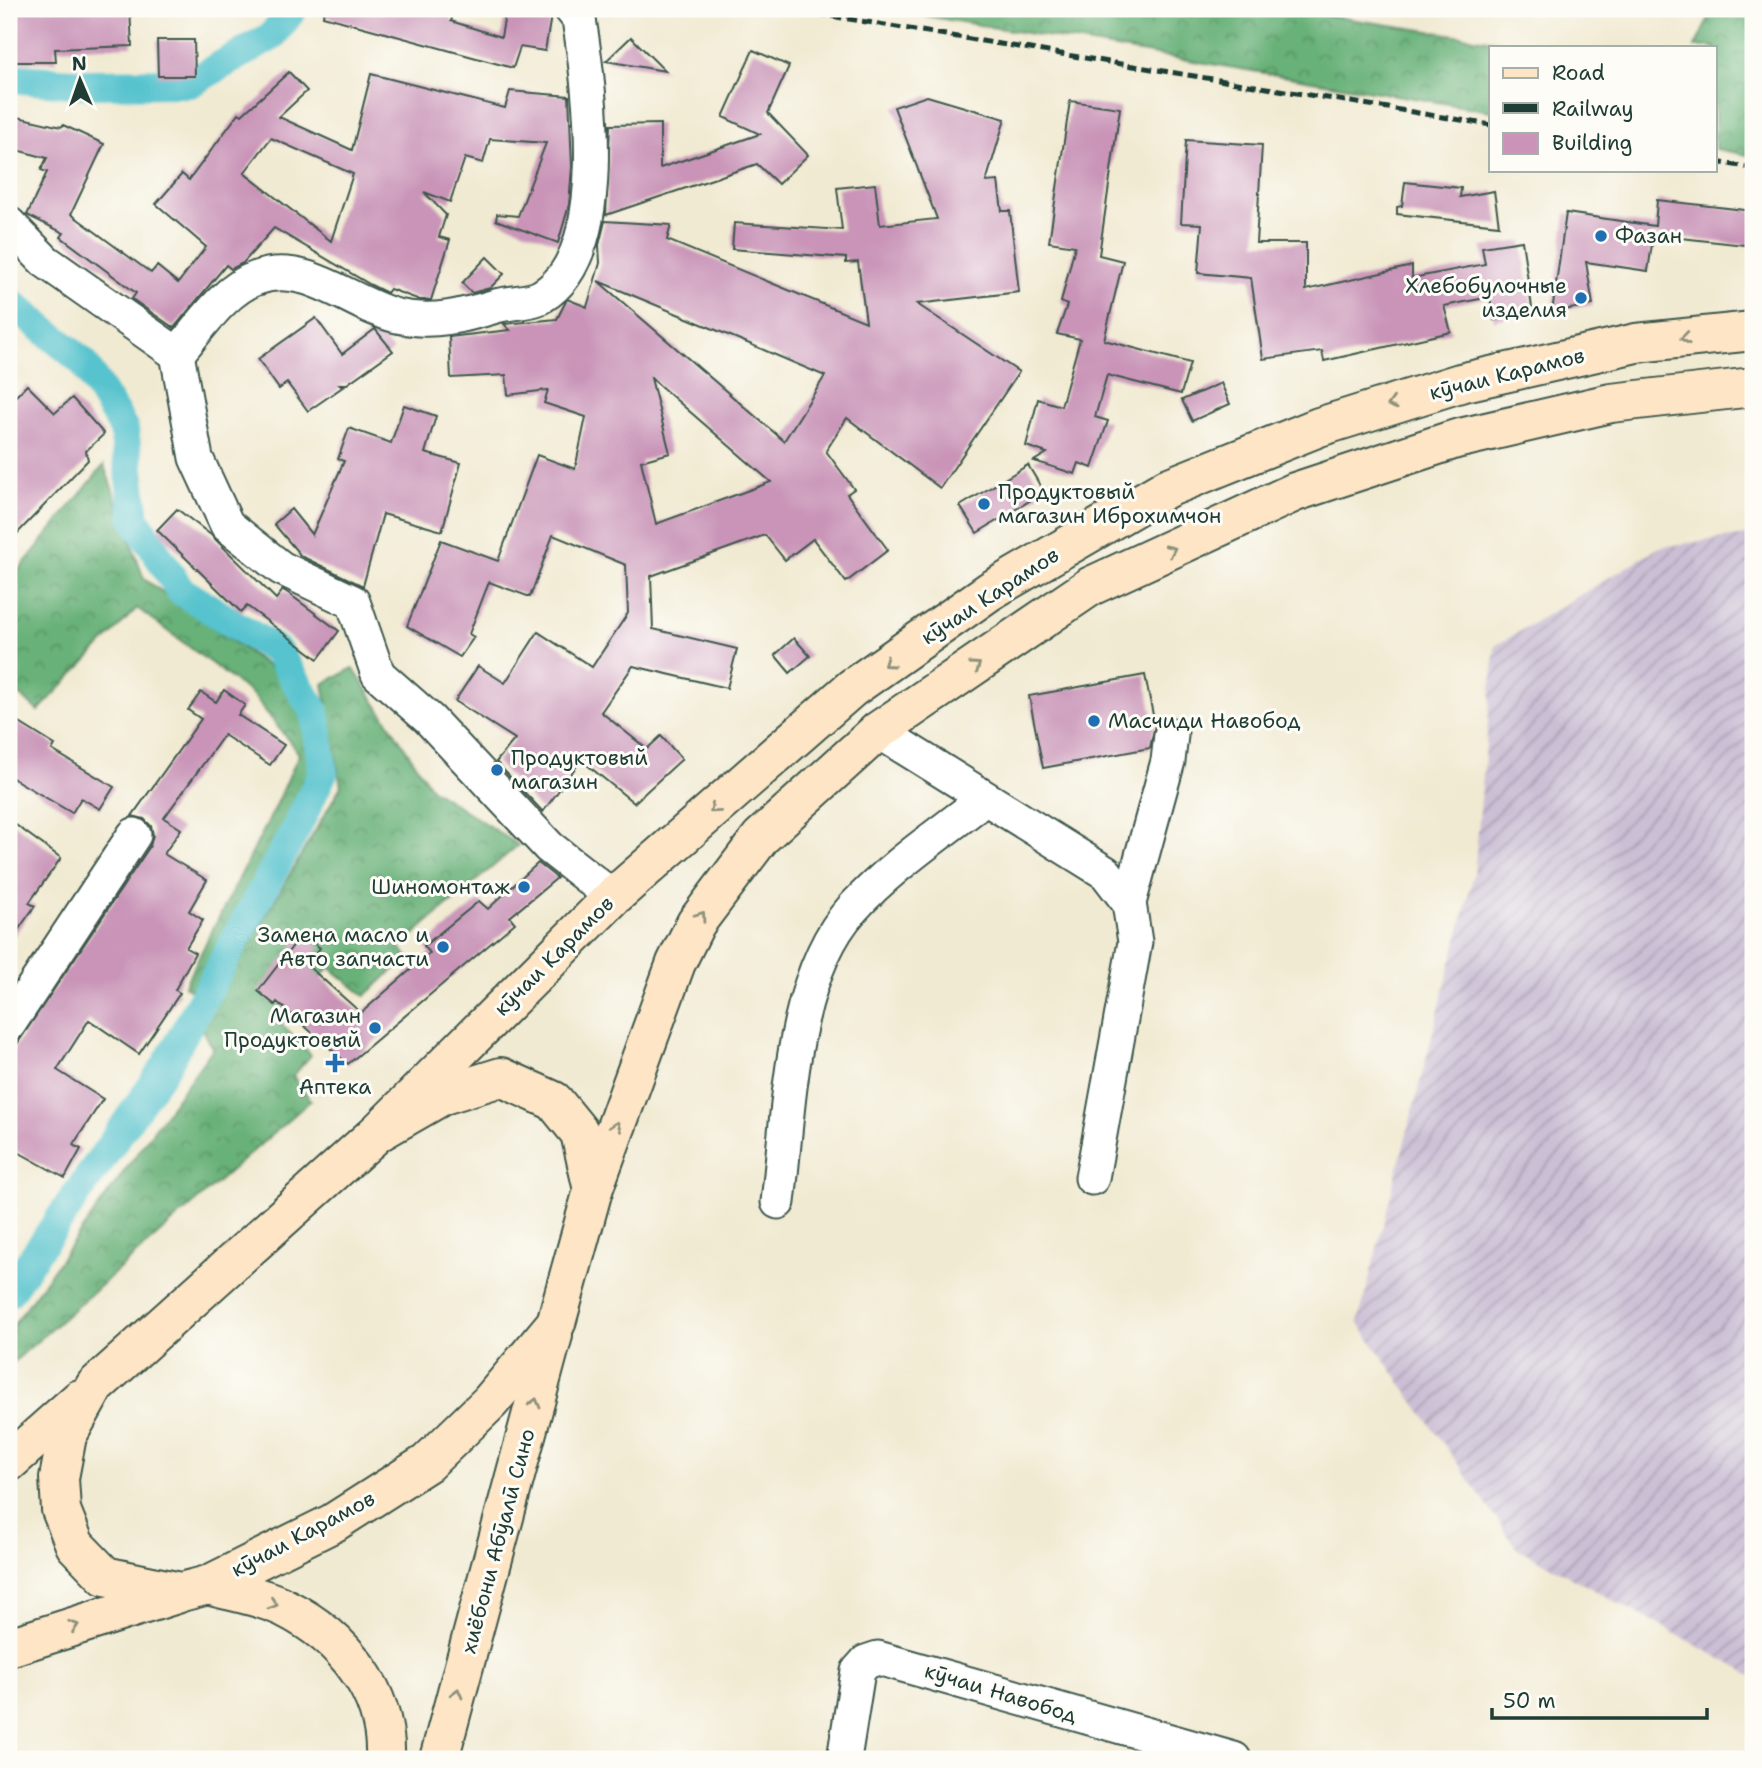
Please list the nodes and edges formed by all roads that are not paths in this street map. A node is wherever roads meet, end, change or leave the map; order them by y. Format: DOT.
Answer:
graph roads {
  1 [pos="571,9"];
  2 [pos="9,224"];
  3 [pos="1753,331"];
  4 [pos="177,354"];
  5 [pos="1753,387"];
  6 [pos="878,731"];
  7 [pos="1171,736"];
  8 [pos="984,799"];
  9 [pos="134,835"];
  10 [pos="613,897"];
  11 [pos="1129,903"];
  12 [pos="9,1024"];
  13 [pos="377,1133"];
  14 [pos="1092,1178"];
  15 [pos="593,1190"];
  16 [pos="778,1202"];
  17 [pos="556,1323"];
  18 [pos="94,1385"];
  19 [pos="9,1462"];
  20 [pos="194,1589"];
  21 [pos="9,1647"];
  22 [pos="386,1759"];
  23 [pos="439,1759"];
  24 [pos="844,1759"];
  25 [pos="1234,1759"];
  1 -- 4 [label="street"];
  2 -- 4 [label="street"];
  3 -- 10 [label="main road, кӯчаи Карамов, one-way"];
  4 -- 10 [label="street"];
  6 -- 5 [label="main road, кӯчаи Карамов, one-way"];
  6 -- 8 [label="street"];
  15 -- 6 [label="main road, кӯчаи Карамов, one-way"];
  7 -- 11 [label="street"];
  8 -- 11 [label="street"];
  8 -- 16 [label="street"];
  9 -- 12 [label="street"];
  10 -- 13 [label="main road, кӯчаи Карамов"];
  11 -- 14 [label="street"];
  13 -- 15 [label="main road, кӯчаи Карамов"];
  13 -- 18 [label="main road, кӯчаи Карамов"];
  15 -- 17 [label="main road, кӯчаи Карамов"];
  17 -- 20 [label="main road, кӯчаи Карамов"];
  23 -- 17 [label="main road, хиёбони Абӯалӣ Сино, one-way"];
  18 -- 19 [label="main road, кӯчаи Карамов"];
  18 -- 20 [label="main road, кӯчаи Карамов"];
  21 -- 20 [label="main road, кӯчаи Карамов, one-way"];
  20 -- 22 [label="main road, one-way"];
  24 -- 25 [label="street, кӯчаи Навобод"];
}
